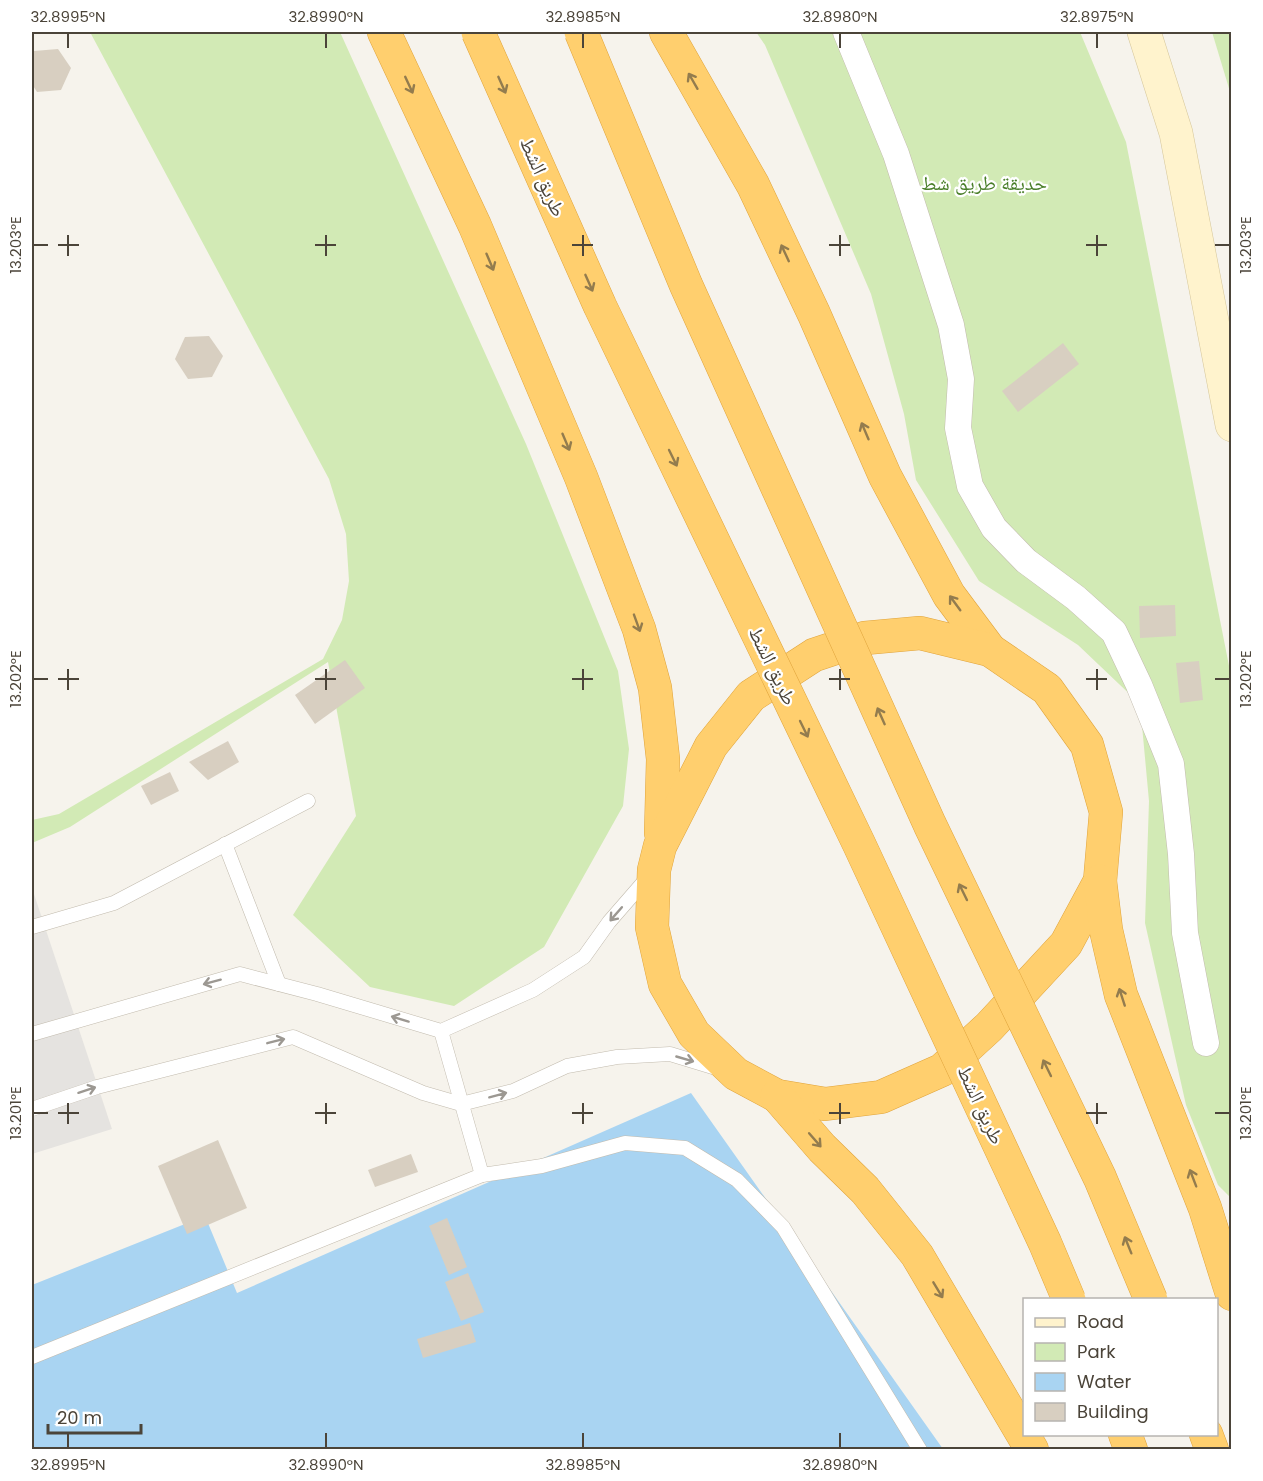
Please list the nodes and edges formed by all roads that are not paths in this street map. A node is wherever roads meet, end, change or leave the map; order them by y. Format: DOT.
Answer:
graph roads {
  1 [pos="384,32"];
  2 [pos="478,32"];
  3 [pos="581,32"];
  4 [pos="666,32"];
  5 [pos="846,32"];
  6 [pos="1144,32"];
  7 [pos="1232,425"];
  8 [pos="990,650"];
  9 [pos="308,801"];
  10 [pos="225,844"];
  11 [pos="657,858"];
  12 [pos="1101,881"];
  13 [pos="32,927"];
  14 [pos="279,984"];
  15 [pos="441,1031"];
  16 [pos="32,1034"];
  17 [pos="1206,1043"];
  18 [pos="736,1074"];
  19 [pos="777,1096"];
  20 [pos="461,1104"];
  21 [pos="32,1109"];
  22 [pos="482,1175"];
  23 [pos="1205,1208"];
  24 [pos="1232,1229"];
  25 [pos="1232,1294"];
  26 [pos="1069,1298"];
  27 [pos="1151,1298"];
  28 [pos="32,1357"];
  29 [pos="1023,1434"];
  30 [pos="1024,1436"];
  31 [pos="920,1449"];
  32 [pos="1032,1449"];
  1 -- 11 [label="highway, one-way"];
  2 -- 26 [label="highway, طريق الشط, one-way, bridge"];
  27 -- 3 [label="highway, one-way, bridge"];
  8 -- 4 [label="highway, one-way"];
  5 -- 17 [label="street"];
  6 -- 7 [label="main road"];
  8 -- 11 [label="highway"];
  8 -- 12 [label="highway"];
  9 -- 10 [label="lane"];
  10 -- 13 [label="lane"];
  10 -- 14 [label="lane"];
  11 -- 15 [label="lane, one-way"];
  11 -- 18 [label="highway"];
  12 -- 19 [label="highway"];
  23 -- 12 [label="highway, one-way"];
  15 -- 14 [label="lane, one-way"];
  14 -- 16 [label="lane, one-way"];
  15 -- 20 [label="lane"];
  18 -- 19 [label="highway"];
  20 -- 18 [label="lane, one-way"];
  19 -- 29 [label="highway, one-way"];
  21 -- 20 [label="lane, one-way"];
  20 -- 22 [label="lane"];
  22 -- 28 [label="lane"];
  22 -- 31 [label="lane"];
  23 -- 24 [label="main road"];
  23 -- 25 [label="highway"];
  30 -- 32 [label="highway, one-way"];
}
